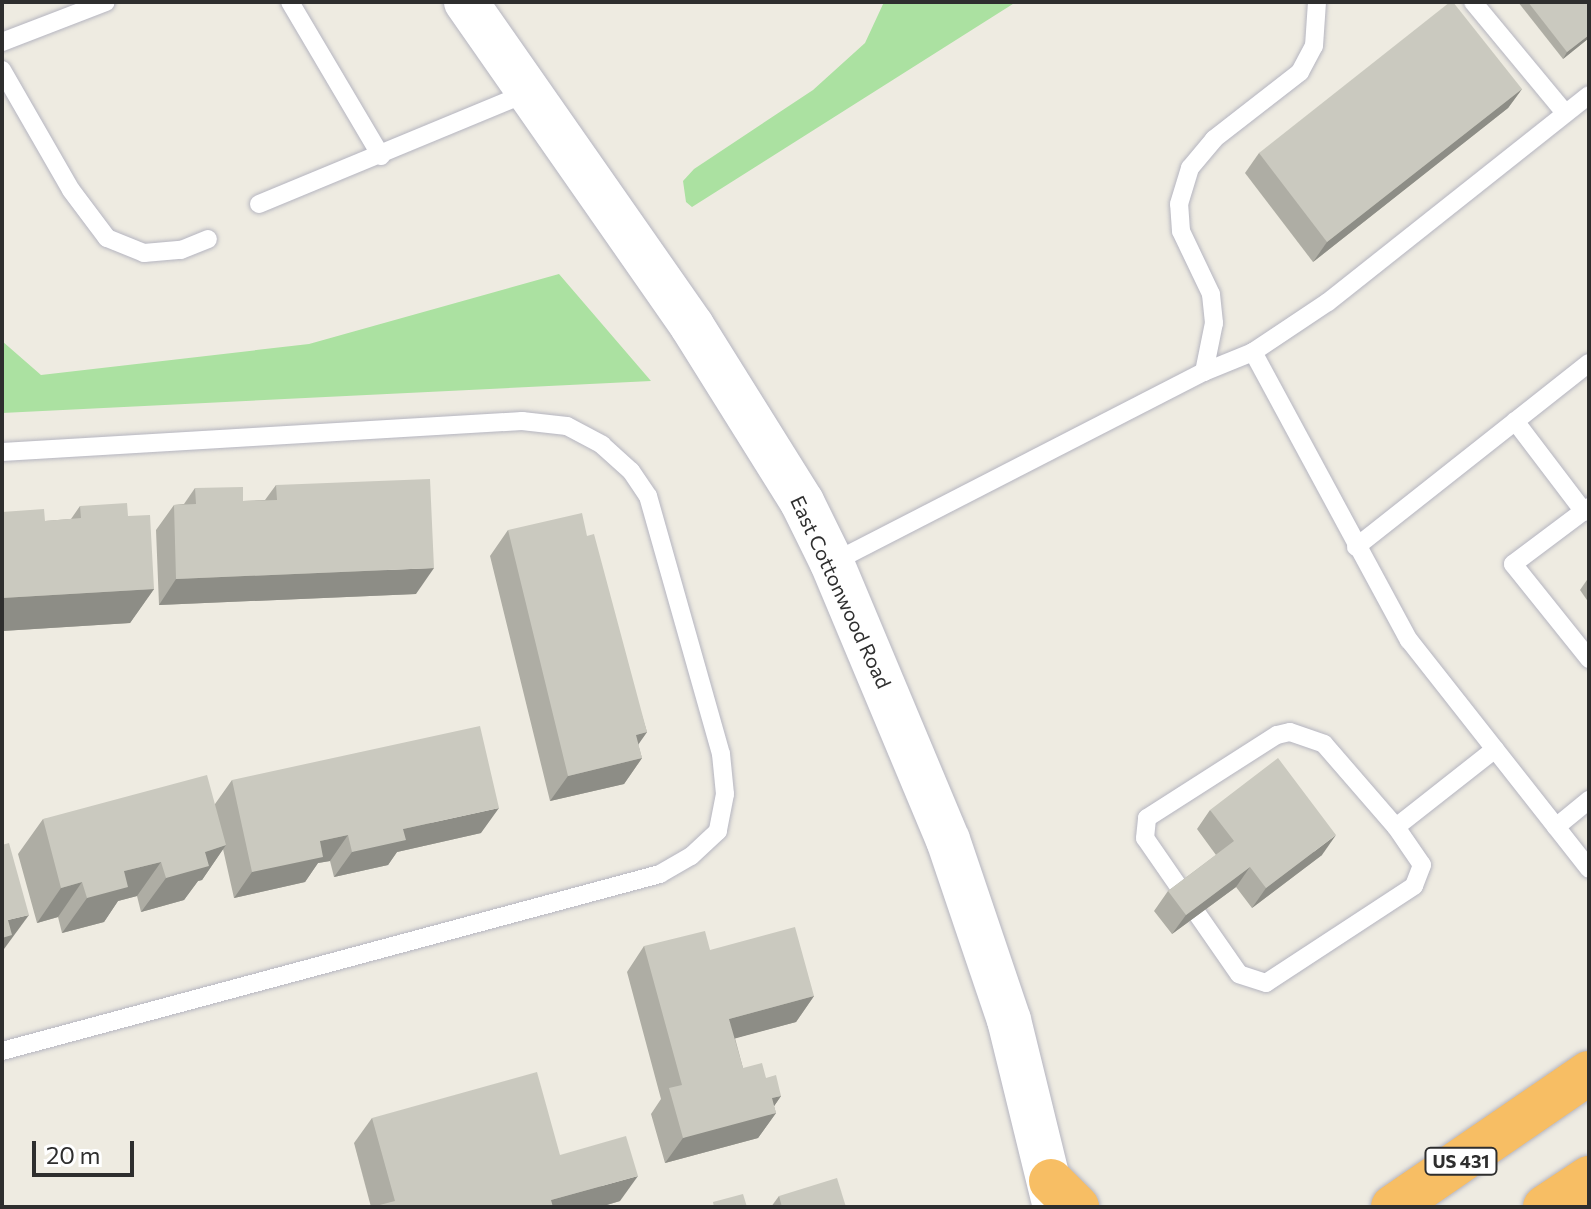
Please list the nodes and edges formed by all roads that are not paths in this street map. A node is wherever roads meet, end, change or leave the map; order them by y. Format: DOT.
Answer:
graph roads {
  1 [pos="106,2"];
  2 [pos="290,2"];
  3 [pos="466,2"];
  4 [pos="1317,2"];
  5 [pos="1473,2"];
  6 [pos="2,42"];
  7 [pos="2,70"];
  8 [pos="527,93"];
  9 [pos="1589,95"];
  10 [pos="1565,113"];
  11 [pos="381,156"];
  12 [pos="259,204"];
  13 [pos="208,239"];
  14 [pos="1253,352"];
  15 [pos="1589,363"];
  16 [pos="1204,372"];
  17 [pos="1515,421"];
  18 [pos="2,452"];
  19 [pos="1586,510"];
  20 [pos="1356,547"];
  21 [pos="832,563"];
  22 [pos="1589,659"];
  23 [pos="1495,749"];
  24 [pos="1589,800"];
  25 [pos="1396,827"];
  26 [pos="1556,827"];
  27 [pos="1589,869"];
  28 [pos="1181,890"];
  29 [pos="1198,915"];
  30 [pos="2,1051"];
  31 [pos="1589,1073"];
  32 [pos="1589,1178"];
  33 [pos="1061,1198"];
  34 [pos="1393,1207"];
  35 [pos="1545,1207"];
  1 -- 6 [label="lane"];
  2 -- 11 [label="lane"];
  3 -- 8 [label="main road, East Cottonwood Road"];
  4 -- 16 [label="lane"];
  5 -- 10 [label="lane"];
  7 -- 13 [label="lane"];
  8 -- 11 [label="lane"];
  8 -- 21 [label="main road, East Cottonwood Road"];
  9 -- 10 [label="lane"];
  10 -- 14 [label="lane"];
  11 -- 12 [label="lane"];
  14 -- 16 [label="lane"];
  14 -- 20 [label="lane"];
  15 -- 17 [label="lane"];
  16 -- 21 [label="lane"];
  17 -- 19 [label="lane"];
  17 -- 20 [label="lane"];
  18 -- 30 [label="lane"];
  19 -- 22 [label="lane"];
  20 -- 23 [label="lane"];
  21 -- 33 [label="main road, East Cottonwood Road"];
  23 -- 25 [label="lane"];
  23 -- 26 [label="lane"];
  24 -- 26 [label="lane"];
  25 -- 28 [label="lane"];
  25 -- 29 [label="lane"];
  26 -- 27 [label="lane"];
  31 -- 34 [label="highway, US 431"];
  32 -- 35 [label="highway"];
}
